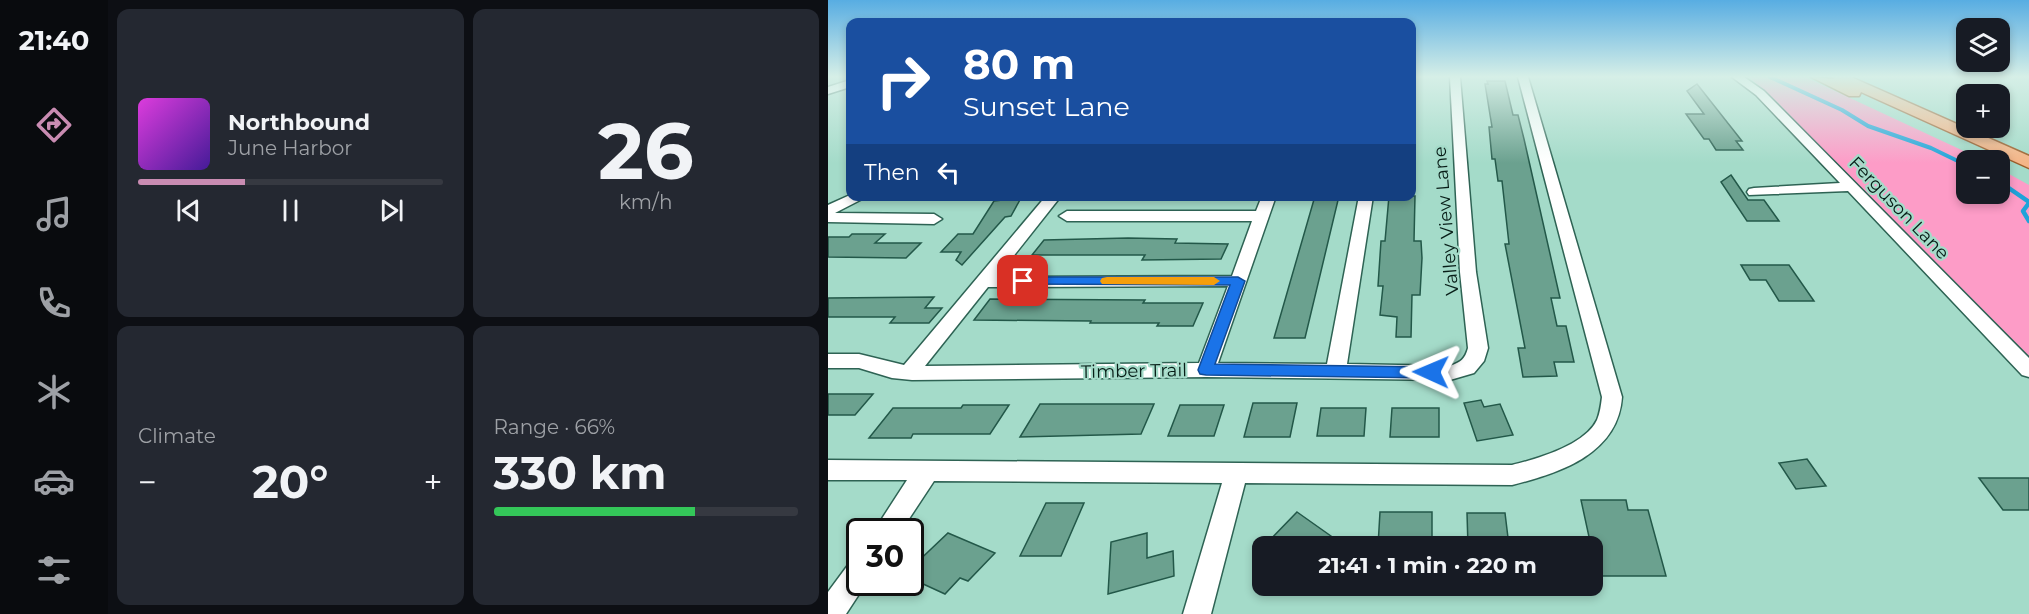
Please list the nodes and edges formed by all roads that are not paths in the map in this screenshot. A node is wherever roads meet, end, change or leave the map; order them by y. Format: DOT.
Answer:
graph roads {
  1 [pos="1457,106"];
  2 [pos="1531,106"];
  3 [pos="1772,106"];
  4 [pos="1892,106"];
  5 [pos="1896,106"];
  6 [pos="1906,111"];
  7 [pos="1977,150"];
  8 [pos="2029,163"];
  9 [pos="2010,168"];
  10 [pos="2029,178"];
  11 [pos="1851,187"];
  12 [pos="1754,192"];
  13 [pos="849,201"];
  14 [pos="1050,201"];
  15 [pos="1267,201"];
  16 [pos="1365,201"];
  17 [pos="828,210"];
  18 [pos="1067,216"];
  19 [pos="1262,216"];
  20 [pos="828,217"];
  21 [pos="934,219"];
  22 [pos="1238,281"];
  23 [pos="982,282"];
  24 [pos="828,361"];
  25 [pos="1474,361"];
  26 [pos="1206,370"];
  27 [pos="2029,370"];
  28 [pos="1336,371"];
  29 [pos="909,372"];
  30 [pos="828,470"];
  31 [pos="927,471"];
  32 [pos="1236,473"];
  33 [pos="895,518"];
  34 [pos="846,590"];
  35 [pos="829,614"];
  36 [pos="1197,614"];
  1 -- 25 [label="street, Valley View Lane"];
  2 -- 32 [label="street"];
  3 -- 11 [label="street, Ferguson Lane"];
  4 -- 6 [label="main road"];
  5 -- 6 [label="main road"];
  6 -- 7 [label="main road"];
  6 -- 8 [label="main road"];
  9 -- 10 [label="main road"];
  11 -- 12 [label="street"];
  11 -- 27 [label="street, Ferguson Lane"];
  13 -- 17 [label="street"];
  14 -- 23 [label="street"];
  15 -- 19 [label="street"];
  16 -- 28 [label="street"];
  18 -- 19 [label="street"];
  19 -- 22 [label="street"];
  20 -- 21 [label="street"];
  22 -- 23 [label="street"];
  22 -- 26 [label="street"];
  23 -- 29 [label="street"];
  24 -- 29 [label="street, Timber Trail"];
  25 -- 28 [label="street, Timber Trail"];
  26 -- 28 [label="street, Timber Trail"];
  26 -- 29 [label="street, Timber Trail"];
  30 -- 31 [label="street"];
  31 -- 32 [label="street"];
  31 -- 33 [label="street"];
  32 -- 36 [label="street"];
  34 -- 35 [label="street"];
}
